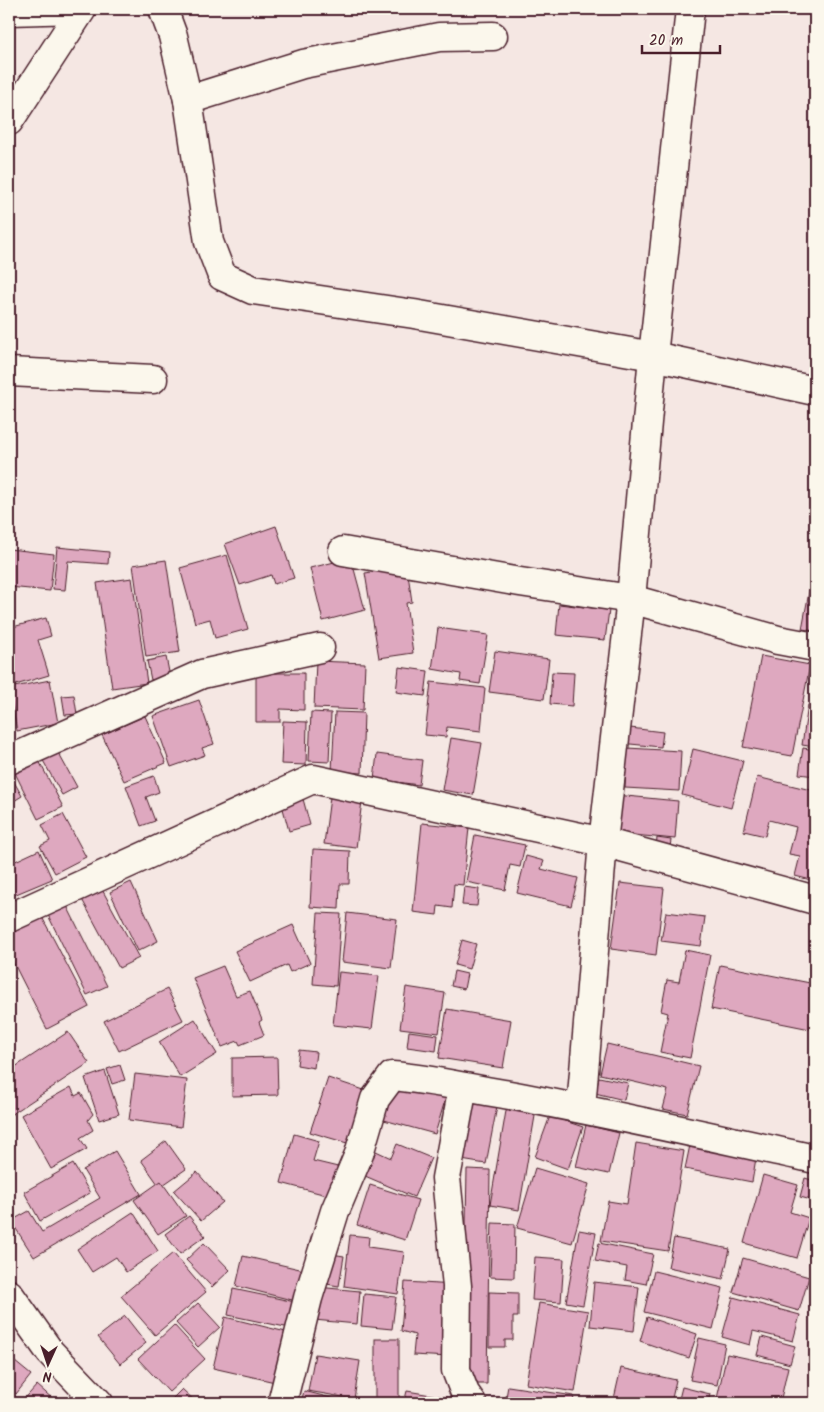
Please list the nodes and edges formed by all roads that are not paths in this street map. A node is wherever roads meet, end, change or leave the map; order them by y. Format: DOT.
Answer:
graph roads {
  1 [pos="78,9"];
  2 [pos="82,9"];
  3 [pos="164,9"];
  4 [pos="690,9"];
  5 [pos="9,11"];
  6 [pos="492,36"];
  7 [pos="188,100"];
  8 [pos="9,121"];
  9 [pos="653,356"];
  10 [pos="9,372"];
  11 [pos="153,379"];
  12 [pos="815,391"];
  13 [pos="343,551"];
  14 [pos="631,599"];
  15 [pos="815,647"];
  16 [pos="320,648"];
  17 [pos="9,760"];
  18 [pos="603,842"];
  19 [pos="815,900"];
  20 [pos="9,918"];
  21 [pos="463,1087"];
  22 [pos="581,1108"];
  23 [pos="815,1159"];
  24 [pos="9,1294"];
  25 [pos="99,1403"];
  26 [pos="282,1403"];
  27 [pos="472,1403"];
  1 -- 5 [label="street"];
  2 -- 8 [label="street"];
  3 -- 7 [label="street"];
  4 -- 9 [label="street"];
  6 -- 7 [label="street"];
  7 -- 9 [label="street"];
  9 -- 12 [label="street"];
  9 -- 14 [label="street"];
  10 -- 11 [label="street"];
  13 -- 14 [label="street"];
  14 -- 15 [label="street"];
  14 -- 18 [label="street"];
  16 -- 17 [label="street"];
  18 -- 19 [label="street"];
  18 -- 20 [label="street"];
  18 -- 22 [label="street"];
  21 -- 22 [label="street"];
  21 -- 26 [label="street"];
  21 -- 27 [label="street"];
  22 -- 23 [label="street"];
  24 -- 25 [label="street"];
}
